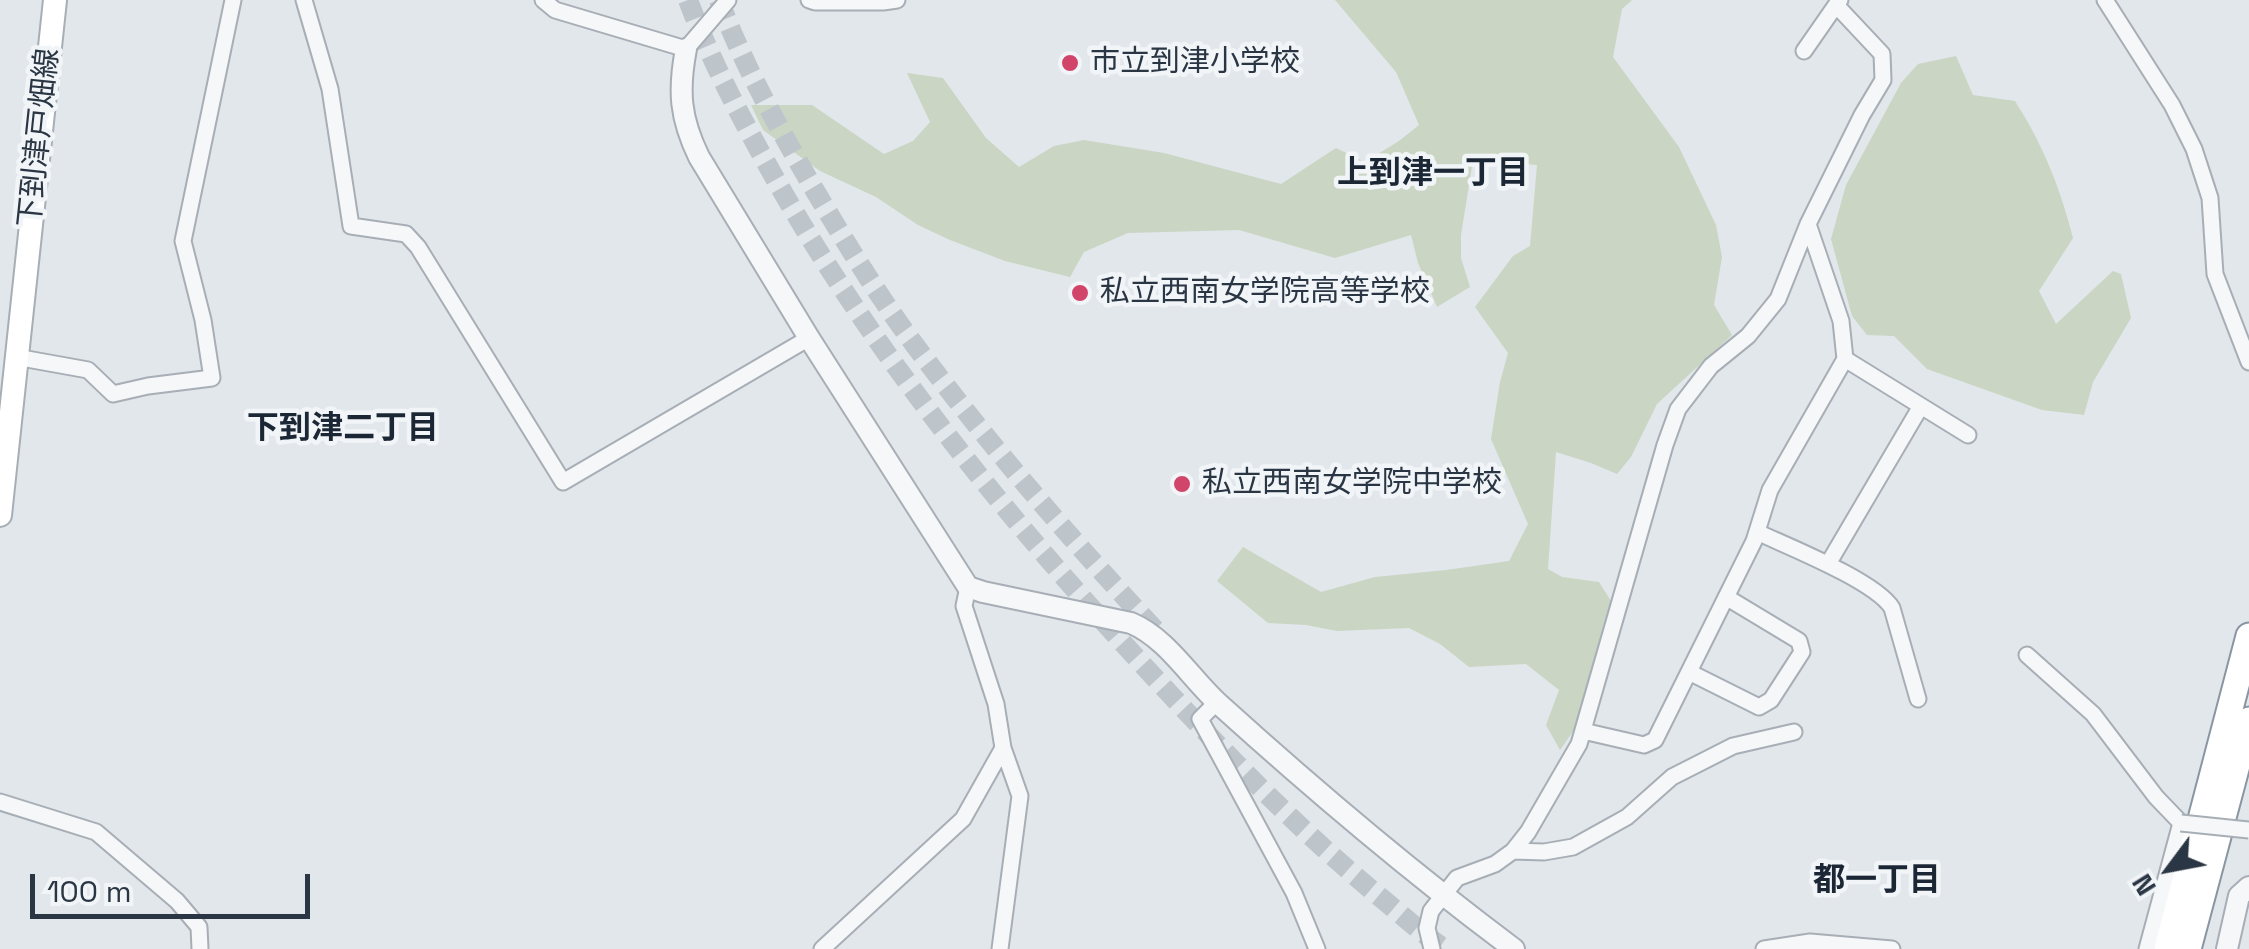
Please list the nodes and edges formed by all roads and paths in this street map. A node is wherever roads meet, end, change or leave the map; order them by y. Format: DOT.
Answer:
graph roads {
  1 [pos="55,0"];
  2 [pos="233,0"];
  3 [pos="304,0"];
  4 [pos="543,0"];
  5 [pos="728,0"];
  6 [pos="809,0"];
  7 [pos="897,0"];
  8 [pos="2105,0"];
  9 [pos="1838,2"];
  10 [pos="686,49"];
  11 [pos="1804,51"];
  12 [pos="1808,224"];
  13 [pos="808,338"];
  14 [pos="16,357"];
  15 [pos="1845,359"];
  16 [pos="2249,362"];
  17 [pos="1920,406"];
  18 [pos="1968,435"];
  19 [pos="0,514"];
  20 [pos="1757,532"];
  21 [pos="1828,564"];
  22 [pos="968,587"];
  23 [pos="1726,597"];
  24 [pos="2249,636"];
  25 [pos="2027,655"];
  26 [pos="1689,672"];
  27 [pos="1918,698"];
  28 [pos="1217,702"];
  29 [pos="2249,720"];
  30 [pos="1583,731"];
  31 [pos="1794,732"];
  32 [pos="1003,748"];
  33 [pos="0,802"];
  34 [pos="2181,823"];
  35 [pos="2249,830"];
  36 [pos="1513,851"];
  37 [pos="2249,887"];
  38 [pos="1443,896"];
  39 [pos="200,949"];
  40 [pos="822,949"];
  41 [pos="1000,949"];
  42 [pos="1317,949"];
  43 [pos="1432,949"];
  44 [pos="1514,949"];
  45 [pos="1764,949"];
  46 [pos="1883,949"];
  47 [pos="1892,949"];
  48 [pos="2147,949"];
  49 [pos="2167,949"];
  50 [pos="2188,949"];
  51 [pos="2227,949"];
  1 -- 14 [label="main road, 下到津戸畑線"];
  2 -- 14 [label="street"];
  3 -- 13 [label="street"];
  4 -- 10 [label="street"];
  5 -- 10 [label="street"];
  6 -- 7 [label="street"];
  8 -- 16 [label="street"];
  9 -- 11 [label="street"];
  9 -- 12 [label="street"];
  10 -- 13 [label="street"];
  12 -- 15 [label="street"];
  12 -- 30 [label="street"];
  13 -- 22 [label="street"];
  14 -- 19 [label="main road, 下到津戸畑線"];
  15 -- 17 [label="street"];
  15 -- 20 [label="street"];
  17 -- 18 [label="street"];
  17 -- 21 [label="street"];
  20 -- 21 [label="street"];
  20 -- 23 [label="street"];
  21 -- 27 [label="street"];
  22 -- 28 [label="street"];
  22 -- 32 [label="street"];
  23 -- 26 [label="street"];
  23 -- 26 [label="street"];
  24 -- 49 [label="highway"];
  25 -- 34 [label="street"];
  26 -- 30 [label="street"];
  28 -- 38 [label="street"];
  28 -- 42 [label="street"];
  29 -- 50 [label="highway"];
  30 -- 36 [label="street"];
  31 -- 36 [label="street"];
  32 -- 40 [label="street"];
  32 -- 41 [label="street"];
  33 -- 39 [label="street"];
  34 -- 35 [label="street, bridge"];
  34 -- 48 [label="street"];
  36 -- 38 [label="street"];
  37 -- 51 [label="street"];
  38 -- 43 [label="street"];
  38 -- 44 [label="street"];
  45 -- 46 [label="street"];
  46 -- 47 [label="street"];
}
